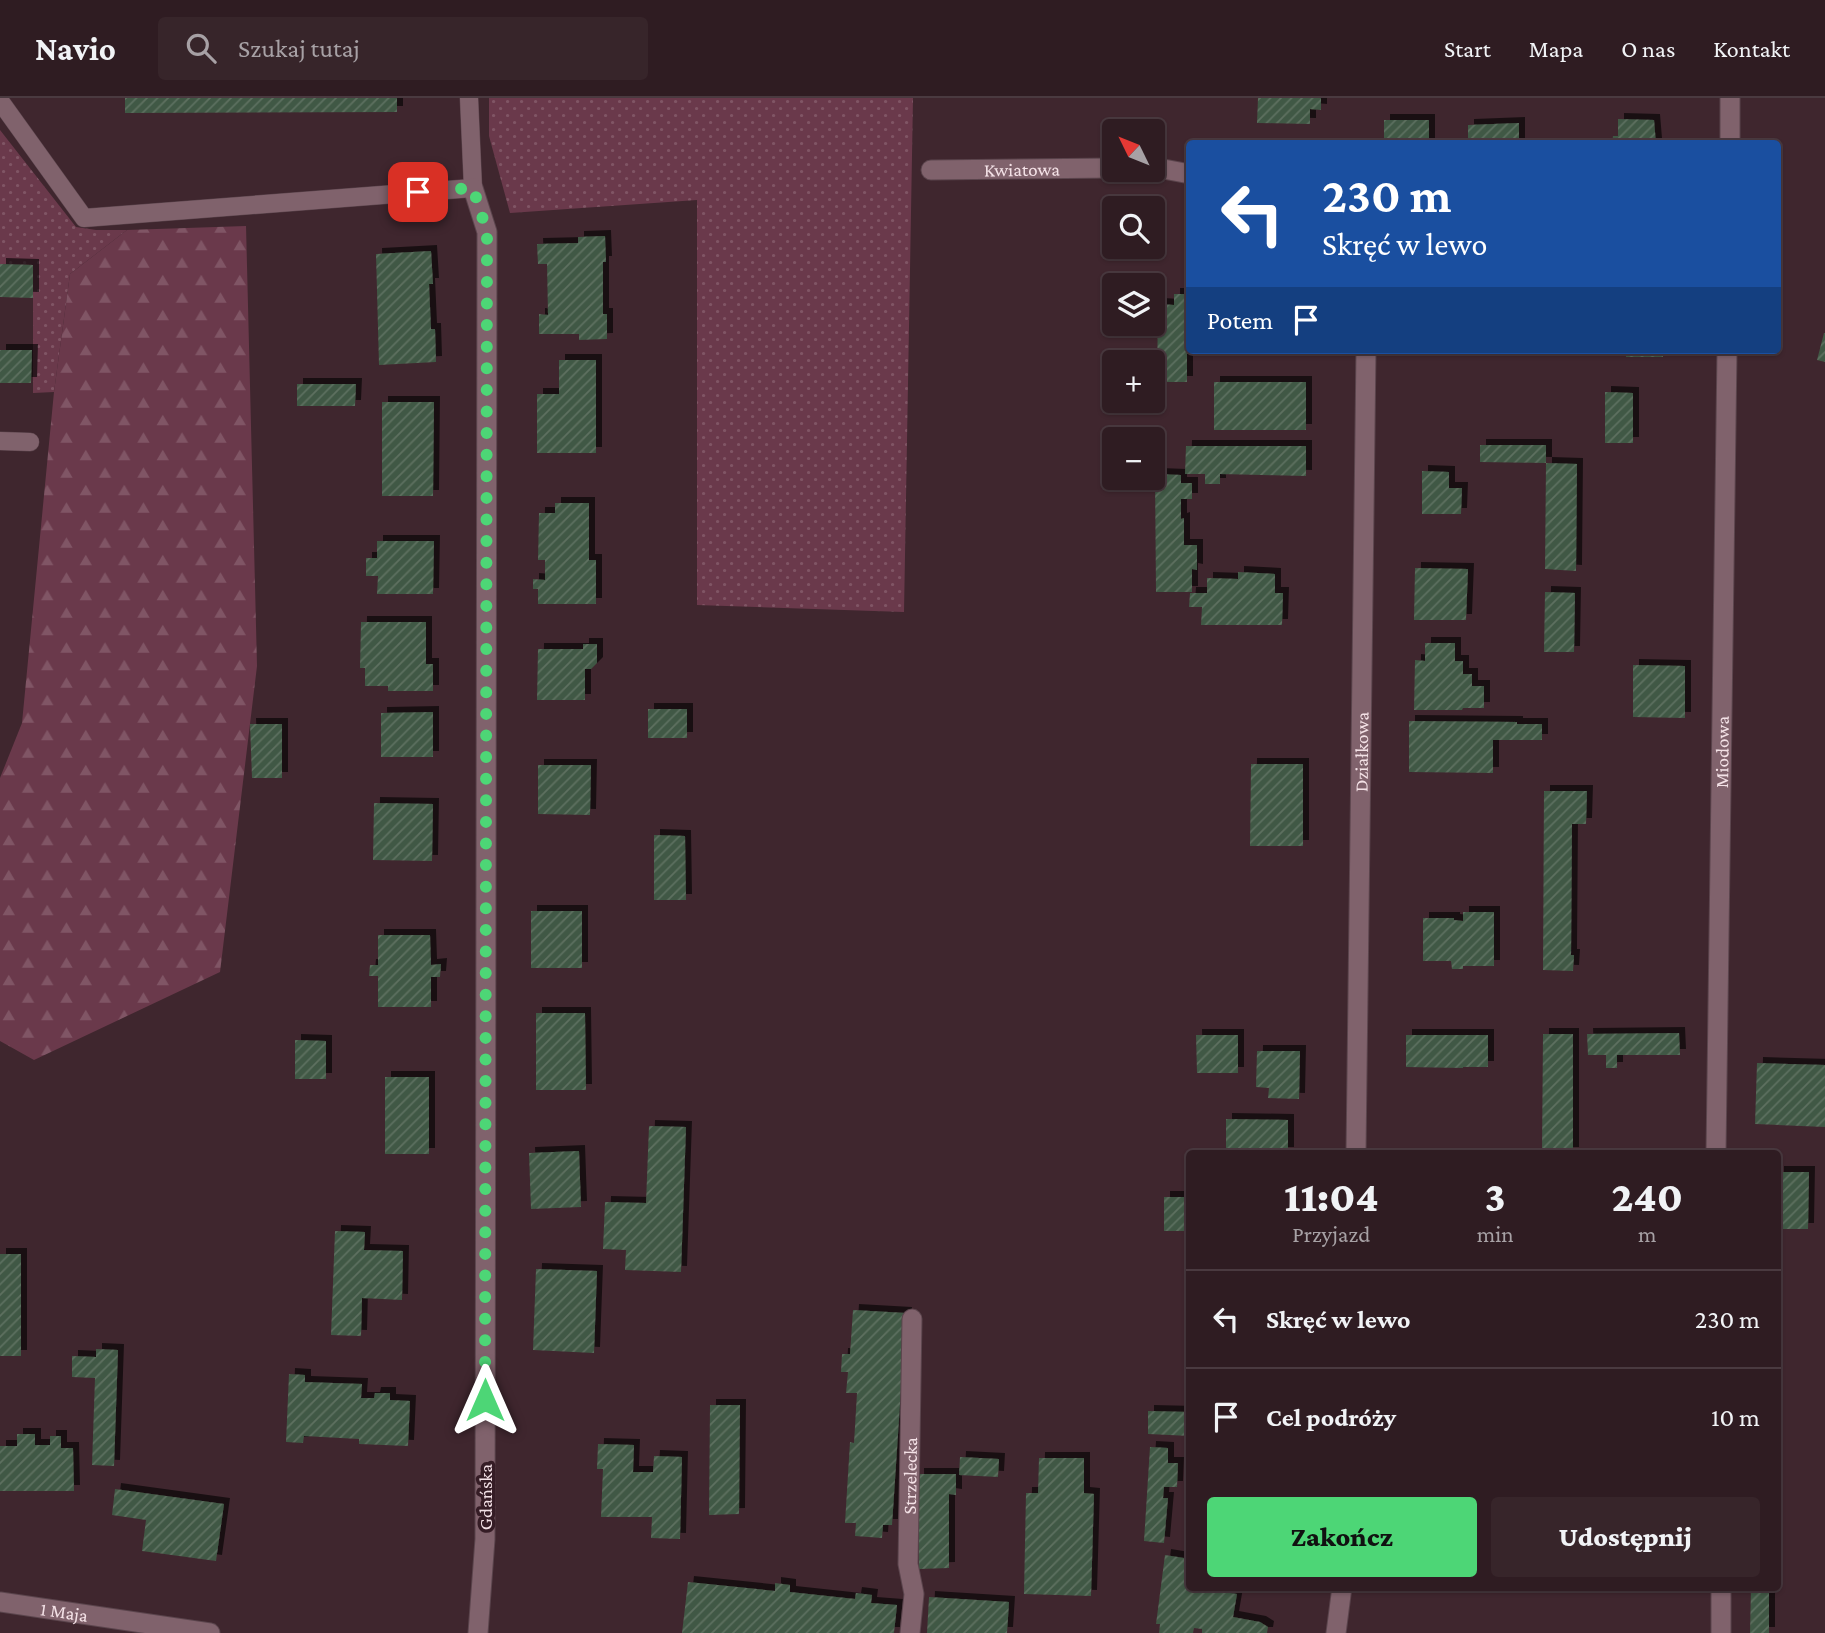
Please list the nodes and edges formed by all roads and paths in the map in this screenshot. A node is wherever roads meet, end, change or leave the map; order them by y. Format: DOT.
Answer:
graph roads {
  1 [pos="469,98"];
  2 [pos="1730,98"];
  3 [pos="0,101"];
  4 [pos="1730,140"];
  5 [pos="1102,167"];
  6 [pos="1166,169"];
  7 [pos="931,170"];
  8 [pos="1186,173"];
  9 [pos="473,188"];
  10 [pos="1366,354"];
  11 [pos="1727,354"];
  12 [pos="0,441"];
  13 [pos="30,442"];
  14 [pos="1356,1150"];
  15 [pos="1716,1150"];
  16 [pos="912,1319"];
  17 [pos="1341,1591"];
  18 [pos="1721,1591"];
  19 [pos="0,1602"];
  20 [pos="136,1627"];
  21 [pos="210,1633"];
  22 [pos="478,1633"];
  23 [pos="910,1633"];
  24 [pos="1336,1633"];
  25 [pos="1721,1633"];
  1 -- 9 [label="lane"];
  2 -- 4 [label="street"];
  3 -- 9 [label="lane"];
  5 -- 7 [label="street, Kwiatowa"];
  6 -- 8 [label="street"];
  9 -- 22 [label="street, Gdańska"];
  10 -- 14 [label="street, Działkowa"];
  11 -- 15 [label="street, Miodowa"];
  12 -- 13 [label="lane"];
  16 -- 23 [label="street, Strzelecka"];
  17 -- 24 [label="street"];
  18 -- 25 [label="street"];
  19 -- 20 [label="street, 1 Maja"];
  20 -- 21 [label="street, 1 Maja"];
}
